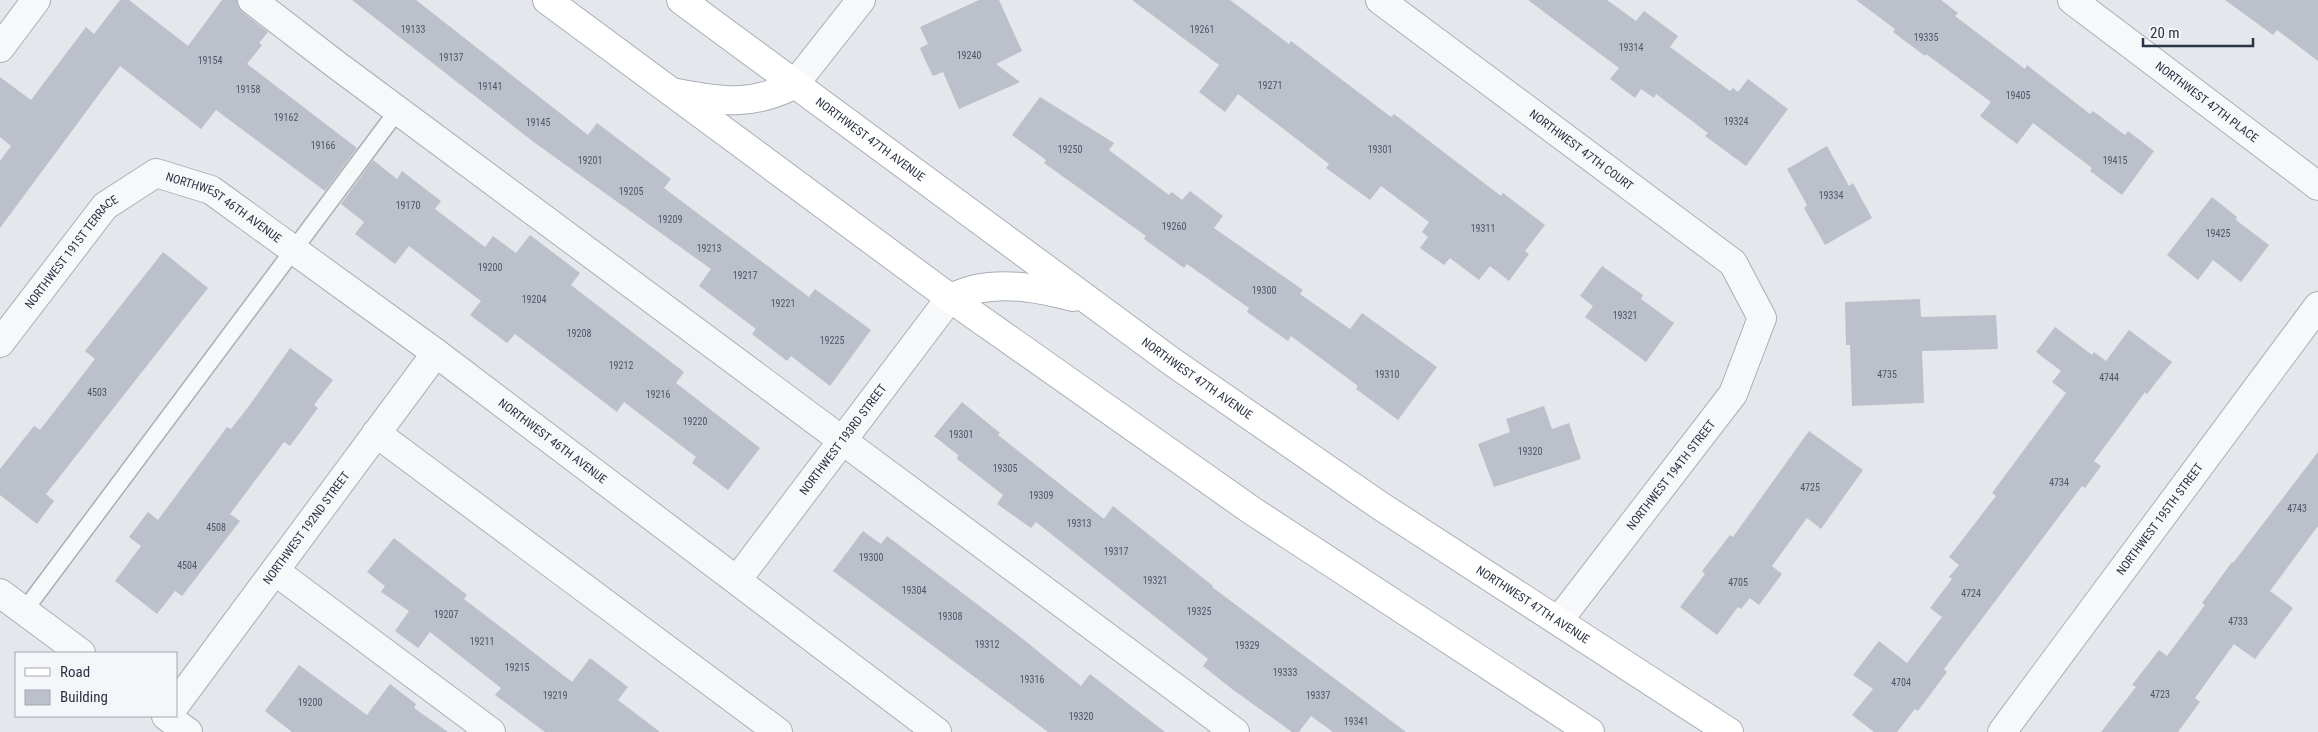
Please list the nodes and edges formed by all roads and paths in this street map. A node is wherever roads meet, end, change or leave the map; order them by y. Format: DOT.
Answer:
graph roads {
  1 [pos="36,0"];
  2 [pos="252,0"];
  3 [pos="547,0"];
  4 [pos="681,0"];
  5 [pos="861,0"];
  6 [pos="1380,0"];
  7 [pos="2072,0"];
  8 [pos="0,48"];
  9 [pos="794,85"];
  10 [pos="671,92"];
  11 [pos="398,110"];
  12 [pos="156,172"];
  13 [pos="2318,186"];
  14 [pos="294,250"];
  15 [pos="950,298"];
  16 [pos="1086,301"];
  17 [pos="2318,306"];
  18 [pos="1762,318"];
  19 [pos="1,339"];
  20 [pos="436,353"];
  21 [pos="376,433"];
  22 [pos="843,440"];
  23 [pos="275,571"];
  24 [pos="737,580"];
  25 [pos="0,593"];
  26 [pos="24,611"];
  27 [pos="1559,620"];
  28 [pos="80,652"];
  29 [pos="178,708"];
  30 [pos="491,732"];
  31 [pos="778,732"];
  32 [pos="937,732"];
  33 [pos="1235,732"];
  34 [pos="1590,732"];
  35 [pos="1729,732"];
  36 [pos="2002,732"];
  1 -- 8 [label="street"];
  2 -- 11 [label="street"];
  3 -- 10 [label="main road"];
  4 -- 9 [label="main road, NORTHWEST 47TH AVENUE"];
  5 -- 9 [label="street"];
  6 -- 18 [label="street, NORTHWEST 47TH COURT"];
  7 -- 13 [label="street, NORTHWEST 47TH PLACE"];
  9 -- 10 [label="main road"];
  9 -- 16 [label="main road, NORTHWEST 47TH AVENUE"];
  10 -- 15 [label="main road"];
  11 -- 14 [label="lane"];
  11 -- 22 [label="street"];
  12 -- 14 [label="street, NORTHWEST 46TH AVENUE"];
  12 -- 19 [label="street, NORTHWEST 191ST TERRACE"];
  14 -- 20 [label="street, NORTHWEST 46TH AVENUE"];
  14 -- 26 [label="lane"];
  15 -- 16 [label="main road"];
  15 -- 22 [label="street, NORTHWEST 193RD STREET"];
  15 -- 34 [label="main road"];
  16 -- 27 [label="main road, NORTHWEST 47TH AVENUE"];
  17 -- 36 [label="street, NORTHWEST 195TH STREET"];
  18 -- 27 [label="street, NORTHWEST 194TH STREET"];
  20 -- 21 [label="street, NORTHWEST 192ND STREET"];
  20 -- 24 [label="street, NORTHWEST 46TH AVENUE"];
  21 -- 23 [label="street, NORTHWEST 192ND STREET"];
  21 -- 31 [label="street"];
  22 -- 24 [label="street, NORTHWEST 193RD STREET"];
  22 -- 33 [label="street"];
  23 -- 29 [label="street, NORTHWEST 192ND STREET"];
  23 -- 30 [label="street"];
  24 -- 32 [label="street, NORTHWEST 46TH AVENUE"];
  25 -- 26 [label="street"];
  26 -- 28 [label="street"];
  27 -- 35 [label="main road, NORTHWEST 47TH AVENUE"];
}
